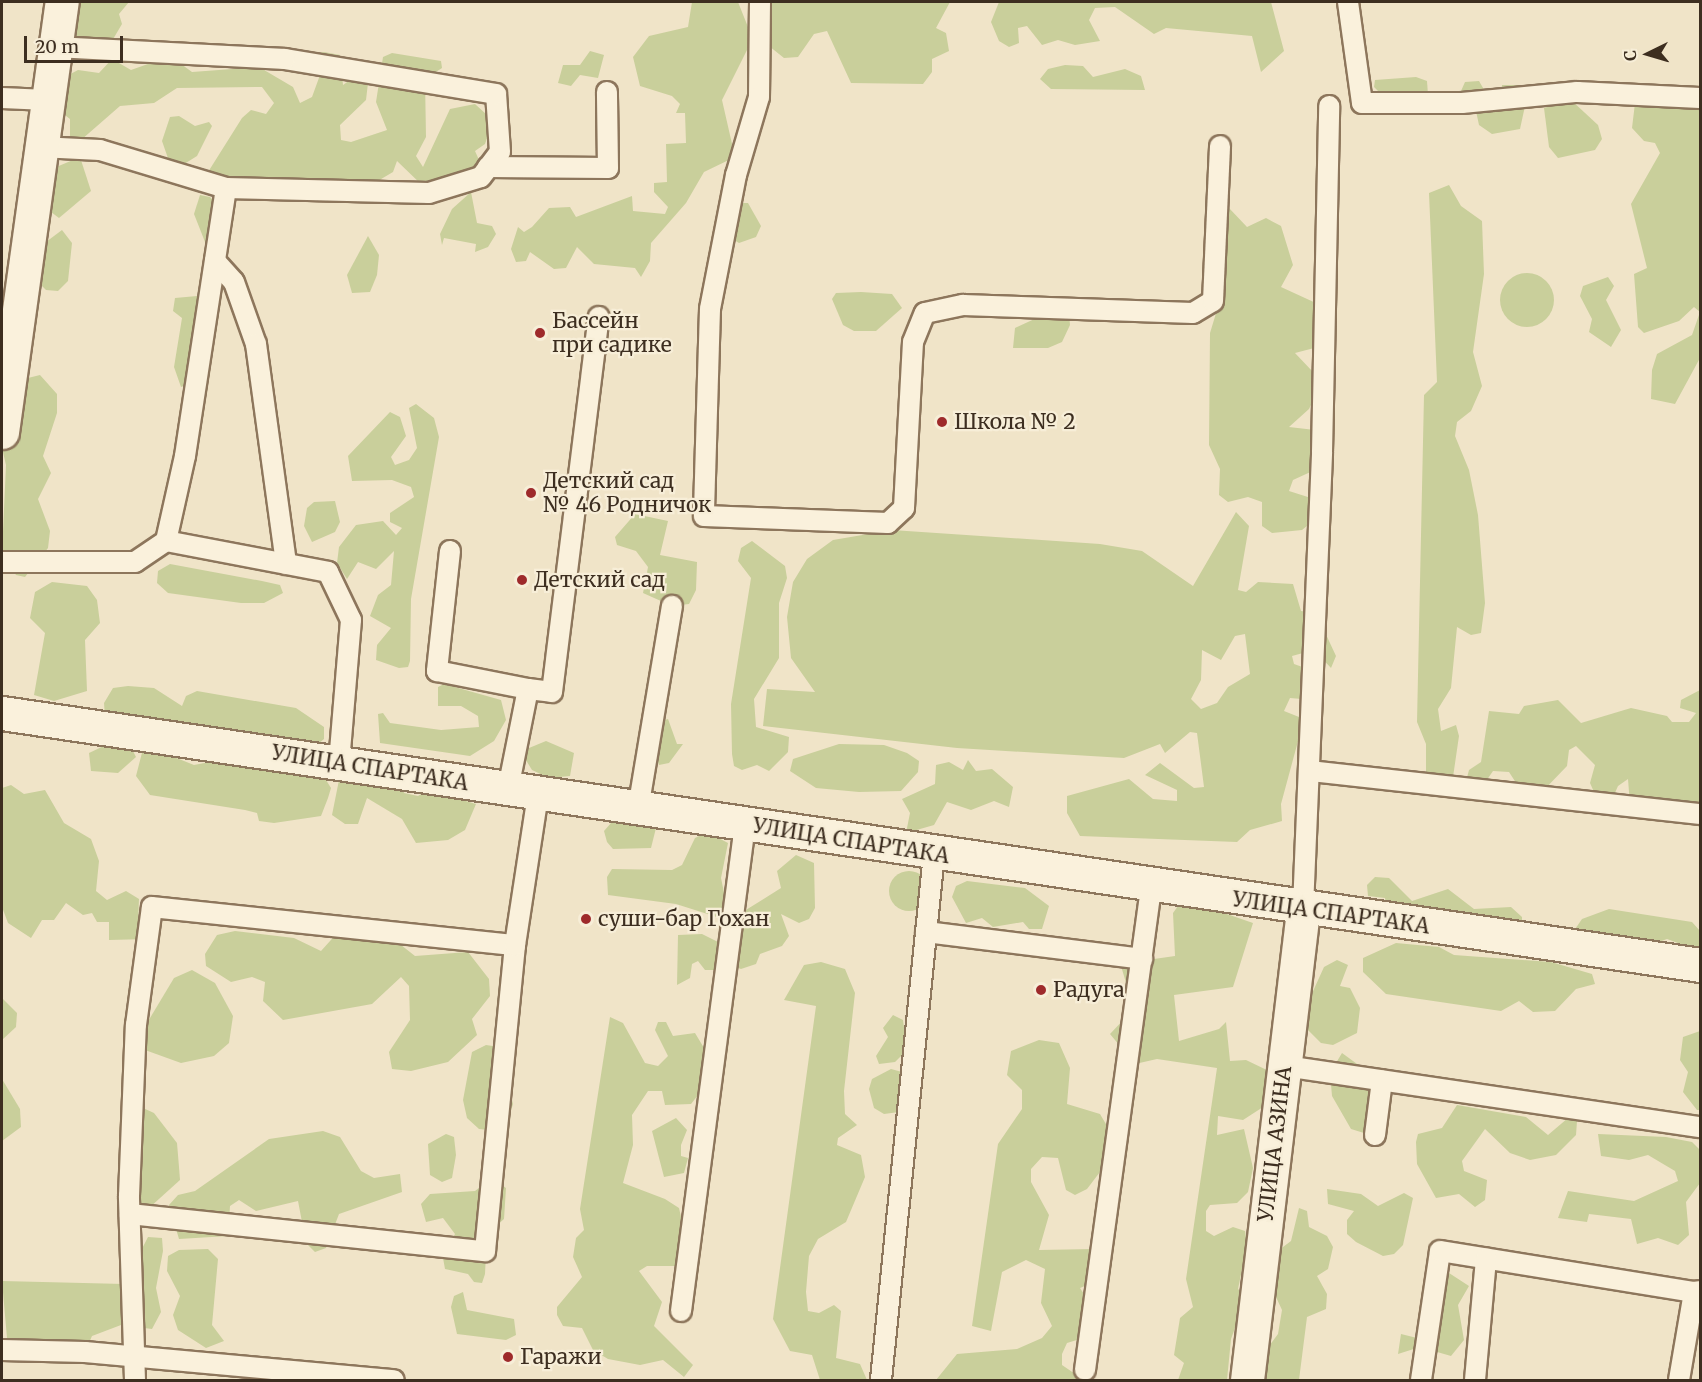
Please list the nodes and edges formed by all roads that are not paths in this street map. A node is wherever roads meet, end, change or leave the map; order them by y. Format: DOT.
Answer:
graph roads {
  1 [pos="62,2"];
  2 [pos="760,2"];
  3 [pos="1348,2"];
  4 [pos="55,47"];
  5 [pos="607,92"];
  6 [pos="2,98"];
  7 [pos="1701,98"];
  8 [pos="47,100"];
  9 [pos="1329,106"];
  10 [pos="1220,146"];
  11 [pos="40,147"];
  12 [pos="488,167"];
  13 [pos="226,188"];
  14 [pos="215,261"];
  15 [pos="599,317"];
  16 [pos="2,432"];
  17 [pos="166,540"];
  18 [pos="450,551"];
  19 [pos="2,562"];
  20 [pos="286,564"];
  21 [pos="672,606"];
  22 [pos="528,689"];
  23 [pos="2,713"];
  24 [pos="339,764"];
  25 [pos="1310,771"];
  26 [pos="523,792"];
  27 [pos="638,809"];
  28 [pos="1701,814"];
  29 [pos="746,825"];
  30 [pos="934,854"];
  31 [pos="1151,886"];
  32 [pos="1303,908"];
  33 [pos="926,932"];
  34 [pos="515,945"];
  35 [pos="1142,959"];
  36 [pos="1701,965"];
  37 [pos="1285,1066"];
  38 [pos="1382,1080"];
  39 [pos="1701,1127"];
  40 [pos="1375,1135"];
  41 [pos="130,1214"];
  42 [pos="1486,1258"];
  43 [pos="1697,1291"];
  44 [pos="681,1311"];
  45 [pos="2,1350"];
  46 [pos="136,1357"];
  47 [pos="1085,1370"];
  48 [pos="135,1380"];
  49 [pos="394,1380"];
  50 [pos="881,1380"];
  51 [pos="1247,1380"];
  52 [pos="1420,1380"];
  53 [pos="1475,1380"];
  54 [pos="1679,1380"];
  1 -- 4 [label="street"];
  2 -- 10 [label="lane"];
  3 -- 7 [label="lane"];
  4 -- 8 [label="street"];
  4 -- 12 [label="lane"];
  5 -- 12 [label="lane"];
  6 -- 8 [label="lane"];
  8 -- 11 [label="street"];
  9 -- 25 [label="lane"];
  11 -- 13 [label="lane"];
  11 -- 16 [label="street"];
  12 -- 13 [label="lane"];
  13 -- 14 [label="lane"];
  14 -- 17 [label="lane"];
  14 -- 20 [label="lane"];
  15 -- 22 [label="lane"];
  17 -- 19 [label="lane"];
  17 -- 20 [label="lane"];
  18 -- 22 [label="lane"];
  20 -- 24 [label="lane"];
  21 -- 27 [label="lane"];
  22 -- 26 [label="lane"];
  23 -- 24 [label="street, УЛИЦА СПАРТАКА"];
  24 -- 26 [label="street, УЛИЦА СПАРТАКА"];
  25 -- 28 [label="lane"];
  25 -- 32 [label="lane"];
  26 -- 27 [label="street, УЛИЦА СПАРТАКА"];
  26 -- 34 [label="lane"];
  27 -- 29 [label="street, УЛИЦА СПАРТАКА"];
  29 -- 30 [label="street, УЛИЦА СПАРТАКА"];
  29 -- 44 [label="lane"];
  30 -- 31 [label="street, УЛИЦА СПАРТАКА"];
  30 -- 33 [label="lane"];
  31 -- 32 [label="street, УЛИЦА СПАРТАКА"];
  31 -- 35 [label="lane"];
  32 -- 36 [label="street, УЛИЦА СПАРТАКА"];
  32 -- 37 [label="street, УЛИЦА АЗИНА"];
  33 -- 35 [label="lane"];
  33 -- 50 [label="lane"];
  34 -- 41 [label="lane"];
  34 -- 41 [label="lane"];
  35 -- 47 [label="lane"];
  37 -- 38 [label="lane"];
  37 -- 51 [label="street, УЛИЦА АЗИНА"];
  38 -- 39 [label="lane"];
  38 -- 40 [label="lane"];
  41 -- 46 [label="lane"];
  42 -- 43 [label="lane"];
  42 -- 52 [label="lane"];
  42 -- 53 [label="lane"];
  43 -- 54 [label="lane"];
  45 -- 46 [label="lane"];
  46 -- 48 [label="lane"];
  46 -- 49 [label="lane"];
}
